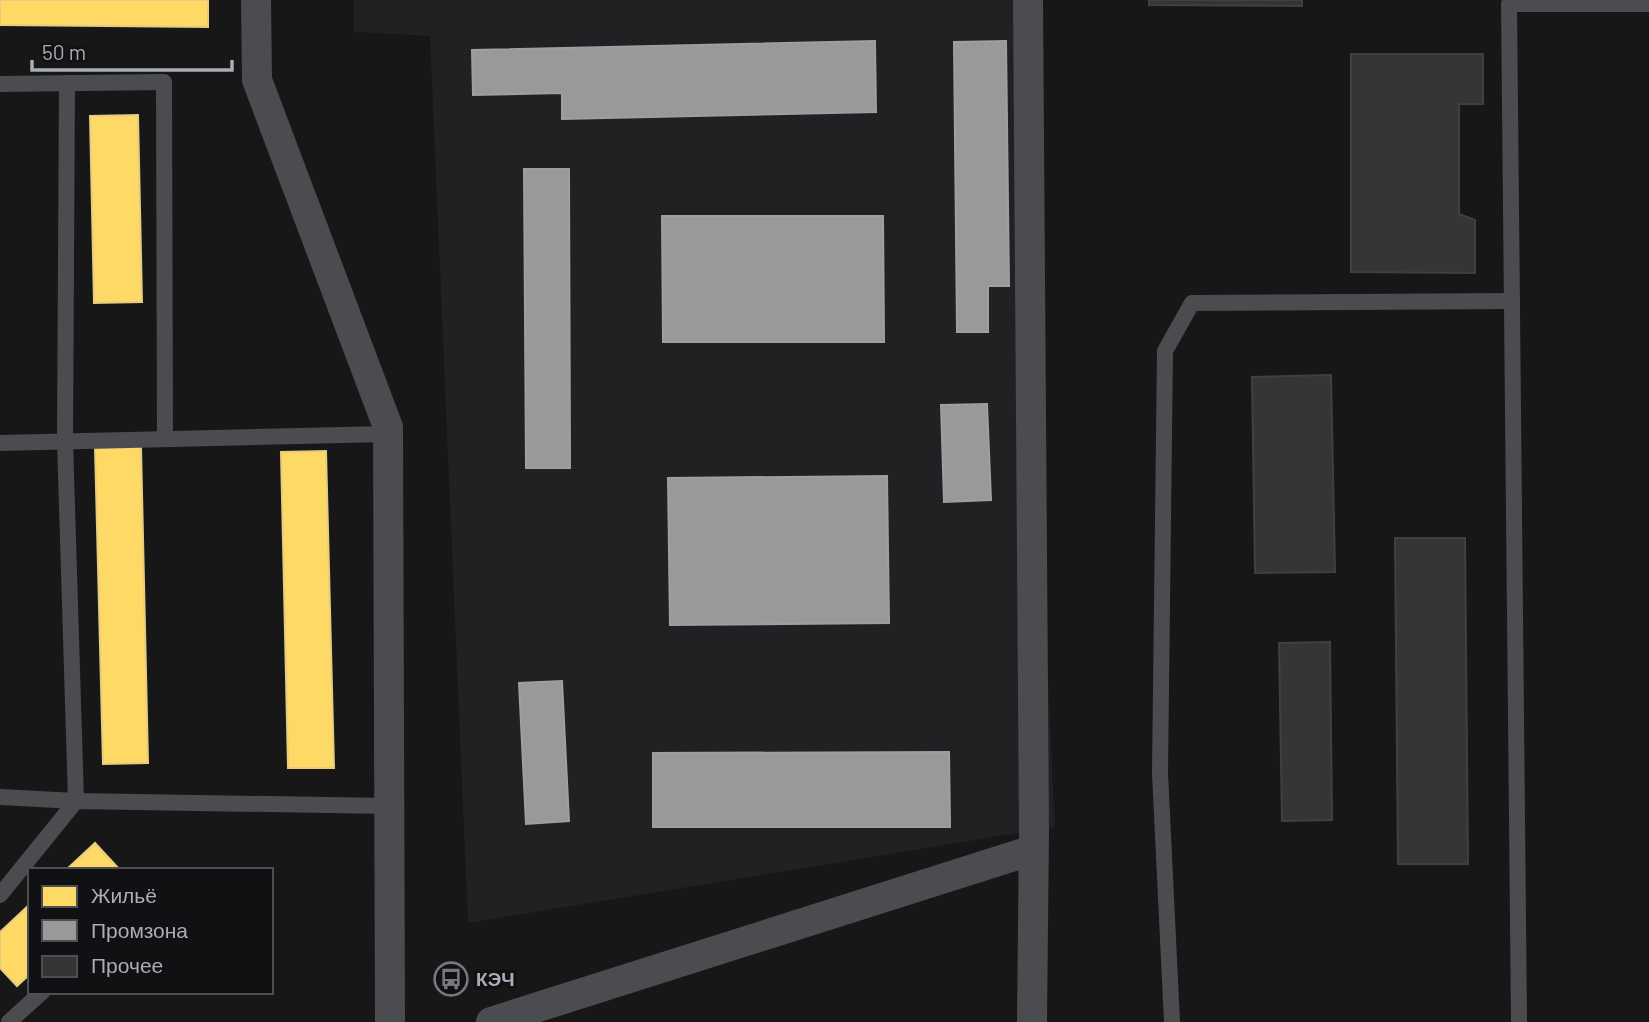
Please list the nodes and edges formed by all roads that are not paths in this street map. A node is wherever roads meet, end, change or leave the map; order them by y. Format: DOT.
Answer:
graph roads {
  1 [pos="256,0"];
  2 [pos="1028,0"];
  3 [pos="1649,4"];
  4 [pos="67,83"];
  5 [pos="0,84"];
  6 [pos="1512,301"];
  7 [pos="388,434"];
  8 [pos="165,439"];
  9 [pos="65,441"];
  10 [pos="0,443"];
  11 [pos="0,797"];
  12 [pos="76,801"];
  13 [pos="388,806"];
  14 [pos="1033,850"];
  15 [pos="0,895"];
  16 [pos="40,994"];
  17 [pos="9,1022"];
  18 [pos="390,1022"];
  19 [pos="491,1022"];
  20 [pos="1032,1022"];
  21 [pos="1172,1022"];
  22 [pos="1520,1022"];
  1 -- 7 [label="street"];
  2 -- 14 [label="street"];
  3 -- 6 [label="lane"];
  4 -- 5 [label="lane"];
  4 -- 8 [label="lane"];
  4 -- 9 [label="lane"];
  6 -- 21 [label="lane"];
  6 -- 22 [label="lane"];
  7 -- 8 [label="lane"];
  7 -- 13 [label="street"];
  8 -- 9 [label="lane"];
  9 -- 10 [label="lane"];
  9 -- 12 [label="lane"];
  11 -- 12 [label="lane"];
  12 -- 13 [label="lane"];
  12 -- 15 [label="lane"];
  13 -- 18 [label="street"];
  14 -- 19 [label="street"];
  14 -- 20 [label="street"];
  16 -- 17 [label="lane"];
}
